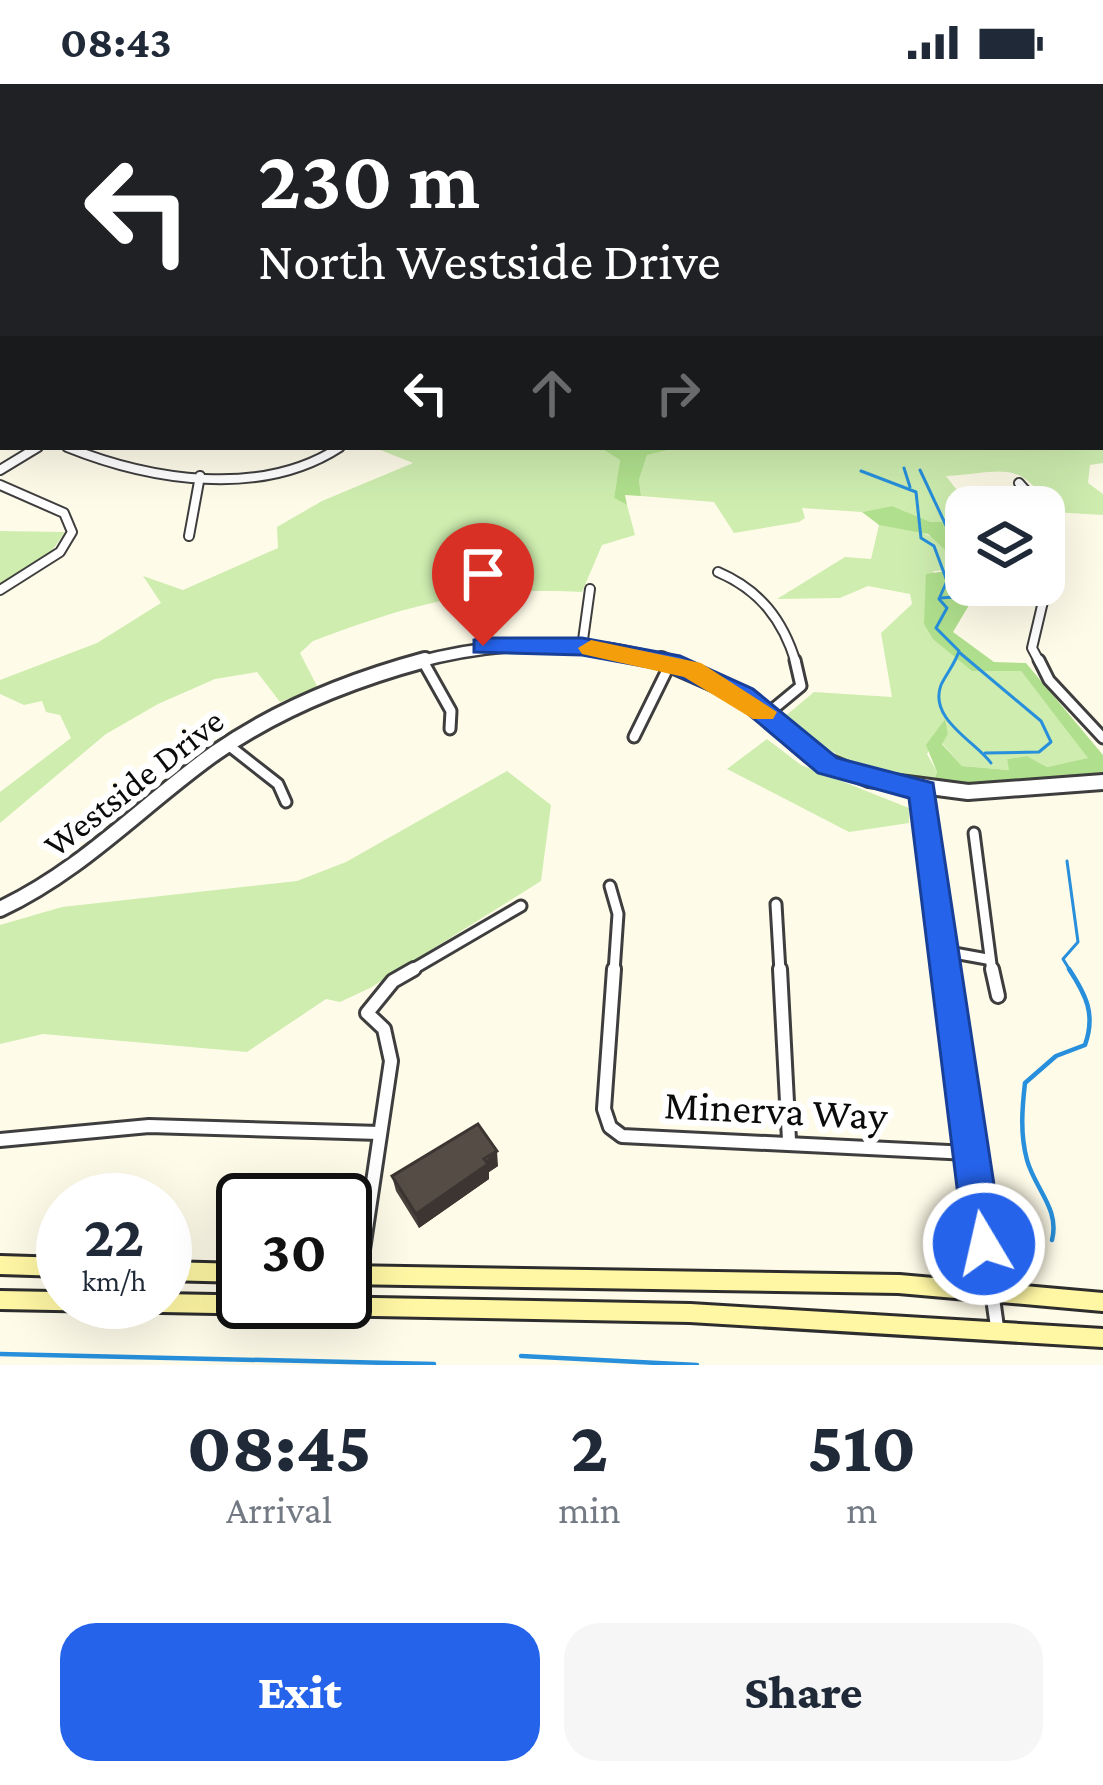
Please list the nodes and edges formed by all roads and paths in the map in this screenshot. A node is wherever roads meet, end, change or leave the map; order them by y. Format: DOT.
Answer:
graph roads {
  1 [pos="33,450"];
  2 [pos="76,450"];
  3 [pos="333,450"];
  4 [pos="0,470"];
  5 [pos="200,476"];
  6 [pos="1019,483"];
  7 [pos="0,485"];
  8 [pos="1021,486"];
  9 [pos="189,536"];
  10 [pos="718,572"];
  11 [pos="0,590"];
  12 [pos="590,590"];
  13 [pos="1042,606"];
  14 [pos="582,646"];
  15 [pos="671,662"];
  16 [pos="424,663"];
  17 [pos="766,715"];
  18 [pos="450,729"];
  19 [pos="634,737"];
  20 [pos="1103,738"];
  21 [pos="227,744"];
  22 [pos="1103,782"];
  23 [pos="922,791"];
  24 [pos="286,802"];
  25 [pos="974,832"];
  26 [pos="610,886"];
  27 [pos="776,904"];
  28 [pos="521,906"];
  29 [pos="0,908"];
  30 [pos="943,951"];
  31 [pos="987,959"];
  32 [pos="998,996"];
  33 [pos="380,1133"];
  34 [pos="0,1140"];
  35 [pos="789,1140"];
  36 [pos="969,1153"];
  37 [pos="372,1174"];
  38 [pos="0,1265"];
  39 [pos="36,1267"];
  40 [pos="372,1275"];
  41 [pos="992,1289"];
  42 [pos="0,1300"];
  43 [pos="1103,1302"];
  44 [pos="216,1307"];
  45 [pos="372,1312"];
  46 [pos="997,1327"];
  47 [pos="1103,1338"];
  1 -- 4 [label="street"];
  2 -- 5 [label="street"];
  3 -- 5 [label="street"];
  5 -- 9 [label="street"];
  6 -- 8 [label="street"];
  7 -- 11 [label="street"];
  10 -- 17 [label="street"];
  12 -- 14 [label="street"];
  13 -- 20 [label="street"];
  14 -- 15 [label="street, Westside Drive"];
  14 -- 16 [label="street, Westside Drive"];
  15 -- 17 [label="street, Westside Drive"];
  15 -- 19 [label="street"];
  16 -- 18 [label="street"];
  16 -- 21 [label="street, Westside Drive"];
  17 -- 23 [label="street, Westside Drive"];
  21 -- 24 [label="street"];
  21 -- 29 [label="street, Westside Drive"];
  22 -- 23 [label="street, Westside Drive"];
  23 -- 30 [label="street"];
  25 -- 31 [label="street"];
  26 -- 35 [label="street, Minerva Way"];
  27 -- 35 [label="street"];
  28 -- 33 [label="street"];
  30 -- 31 [label="street"];
  30 -- 36 [label="street"];
  31 -- 32 [label="street"];
  33 -- 34 [label="street"];
  33 -- 37 [label="street"];
  35 -- 36 [label="street, Minerva Way"];
  36 -- 41 [label="street"];
  38 -- 39 [label="main road"];
  40 -- 41 [label="main road"];
  41 -- 43 [label="main road"];
  41 -- 46 [label="street"];
  42 -- 44 [label="main road"];
  45 -- 46 [label="main road"];
  46 -- 47 [label="main road"];
}
